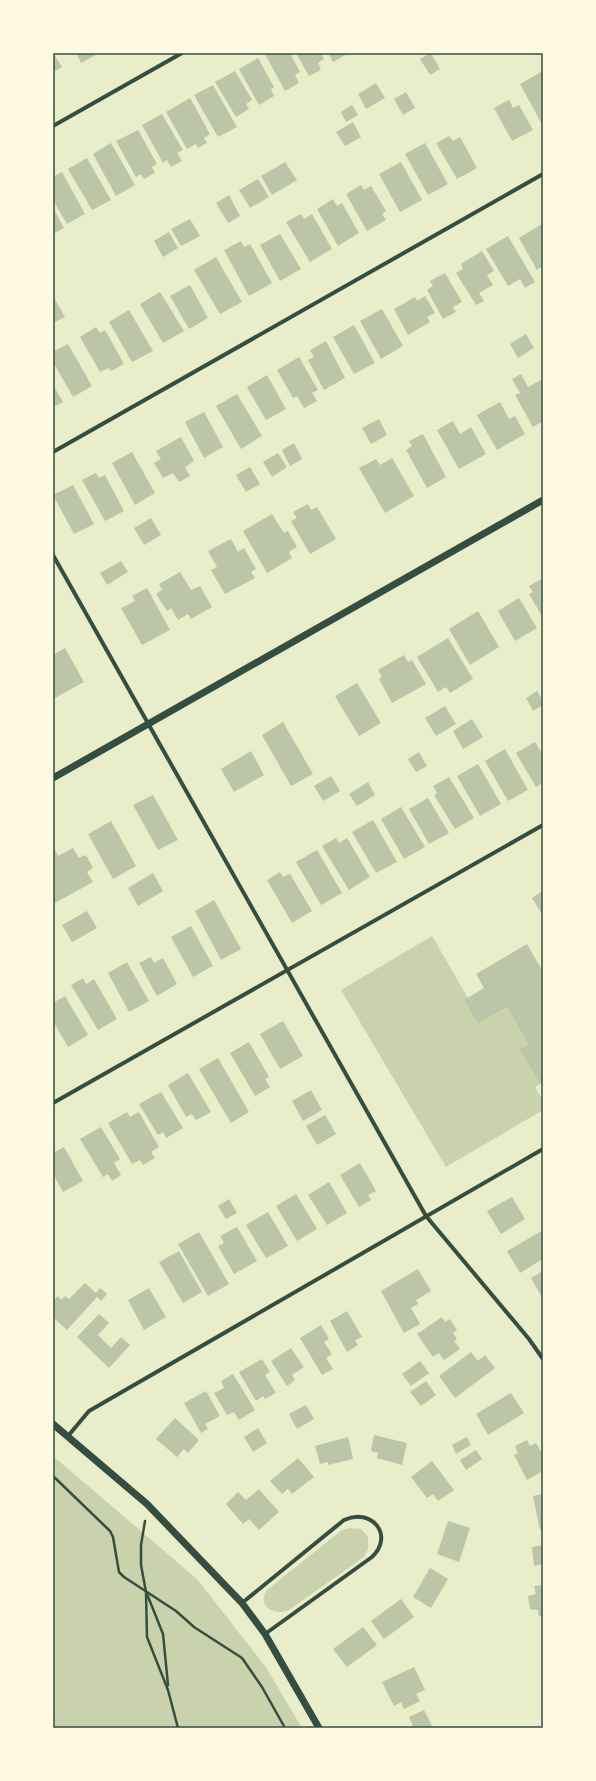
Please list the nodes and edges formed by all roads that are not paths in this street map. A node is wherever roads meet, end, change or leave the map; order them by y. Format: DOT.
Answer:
graph roads {
  1 [pos="182,53"];
  2 [pos="53,126"];
  3 [pos="543,174"];
  4 [pos="53,452"];
  5 [pos="543,500"];
  6 [pos="53,555"];
  7 [pos="148,724"];
  8 [pos="53,778"];
  9 [pos="543,825"];
  10 [pos="287,970"];
  11 [pos="53,1104"];
  12 [pos="543,1149"];
  13 [pos="426,1216"];
  14 [pos="543,1359"];
  15 [pos="53,1424"];
  16 [pos="68,1436"];
  17 [pos="242,1603"];
  18 [pos="266,1634"];
  19 [pos="320,1728"];
  1 -- 2 [label="street"];
  3 -- 4 [label="street"];
  5 -- 7 [label="street"];
  6 -- 7 [label="street"];
  7 -- 8 [label="street"];
  7 -- 10 [label="street"];
  9 -- 10 [label="street"];
  10 -- 11 [label="street"];
  10 -- 13 [label="street"];
  12 -- 13 [label="street"];
  13 -- 14 [label="street"];
  13 -- 16 [label="street"];
  15 -- 16 [label="street"];
  16 -- 17 [label="street"];
  17 -- 18 [label="street"];
  17 -- 18 [label="street"];
  18 -- 19 [label="street"];
}
